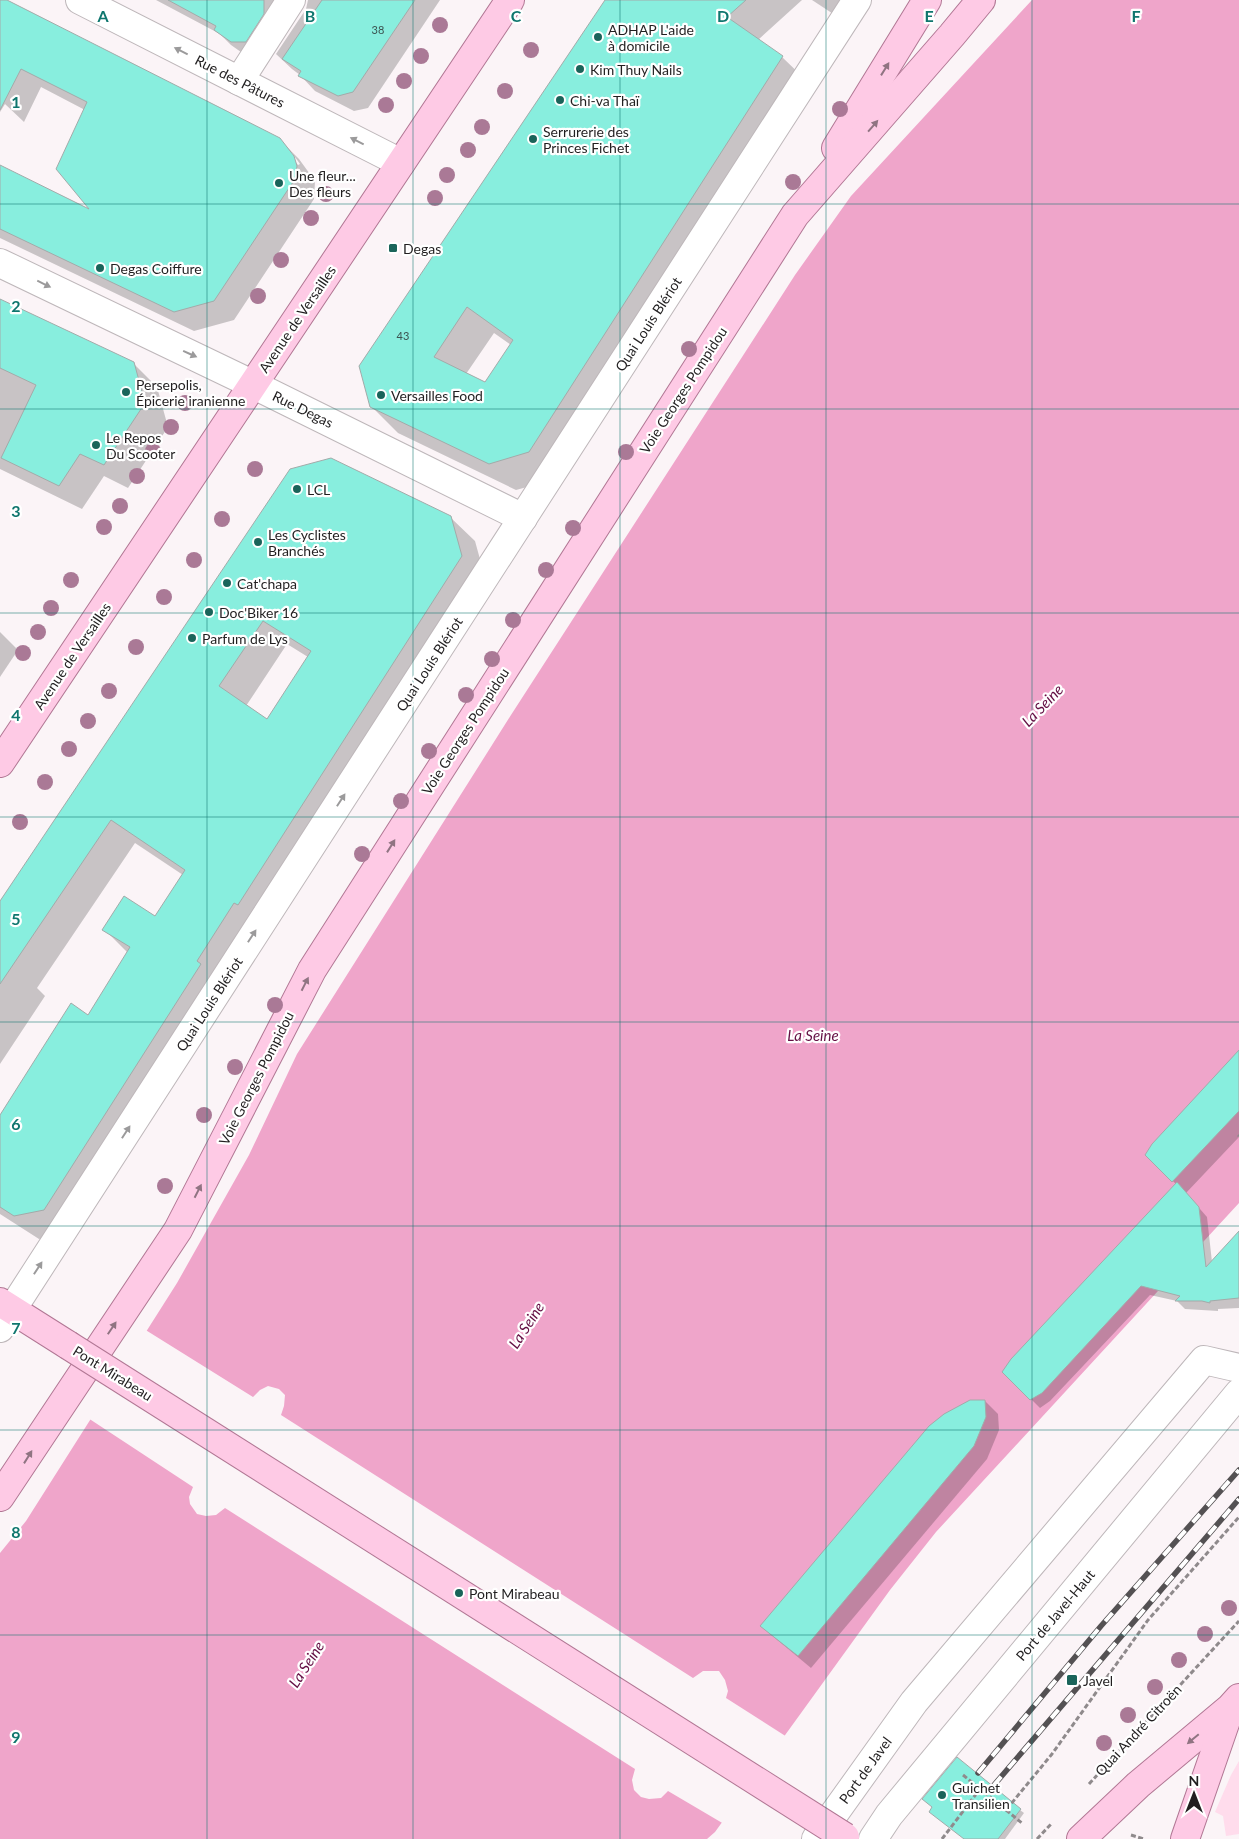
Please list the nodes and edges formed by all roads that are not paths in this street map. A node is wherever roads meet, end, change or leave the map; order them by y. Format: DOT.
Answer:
graph roads {
  1 [pos="80,0"];
  2 [pos="292,0"];
  3 [pos="510,0"];
  4 [pos="857,0"];
  5 [pos="927,0"];
  6 [pos="980,0"];
  7 [pos="240,81"];
  8 [pos="401,163"];
  9 [pos="795,215"];
  10 [pos="0,263"];
  11 [pos="254,385"];
  12 [pos="523,518"];
  13 [pos="0,763"];
  14 [pos="4,1313"];
  15 [pos="1239,1368"];
  16 [pos="1239,1393"];
  17 [pos="0,1497"];
  18 [pos="1235,1703"];
  19 [pos="846,1838"];
  20 [pos="816,1839"];
  21 [pos="873,1839"];
  22 [pos="1081,1839"];
  23 [pos="1185,1839"];
  7 -- 1 [label="street, Rue des Pâtures, one-way"];
  2 -- 7 [label="street"];
  3 -- 8 [label="main road, Avenue de Versailles"];
  4 -- 12 [label="street, Quai Louis Blériot"];
  9 -- 5 [label="main road, one-way"];
  9 -- 6 [label="main road, Voie Georges Pompidou, one-way"];
  8 -- 7 [label="street, Rue des Pâtures, one-way"];
  8 -- 11 [label="main road, Avenue de Versailles"];
  17 -- 9 [label="main road, Voie Georges Pompidou, one-way"];
  10 -- 11 [label="street, Rue Degas, one-way"];
  11 -- 12 [label="street, Rue Degas"];
  11 -- 13 [label="main road, Avenue de Versailles"];
  14 -- 12 [label="street, Quai Louis Blériot, one-way"];
  14 -- 19 [label="main road, Pont Mirabeau, bridge"];
  15 -- 20 [label="street, Port de Javel"];
  16 -- 21 [label="street, Port de Javel-Haut"];
  18 -- 22 [label="main road, one-way"];
  18 -- 23 [label="main road"];
}
